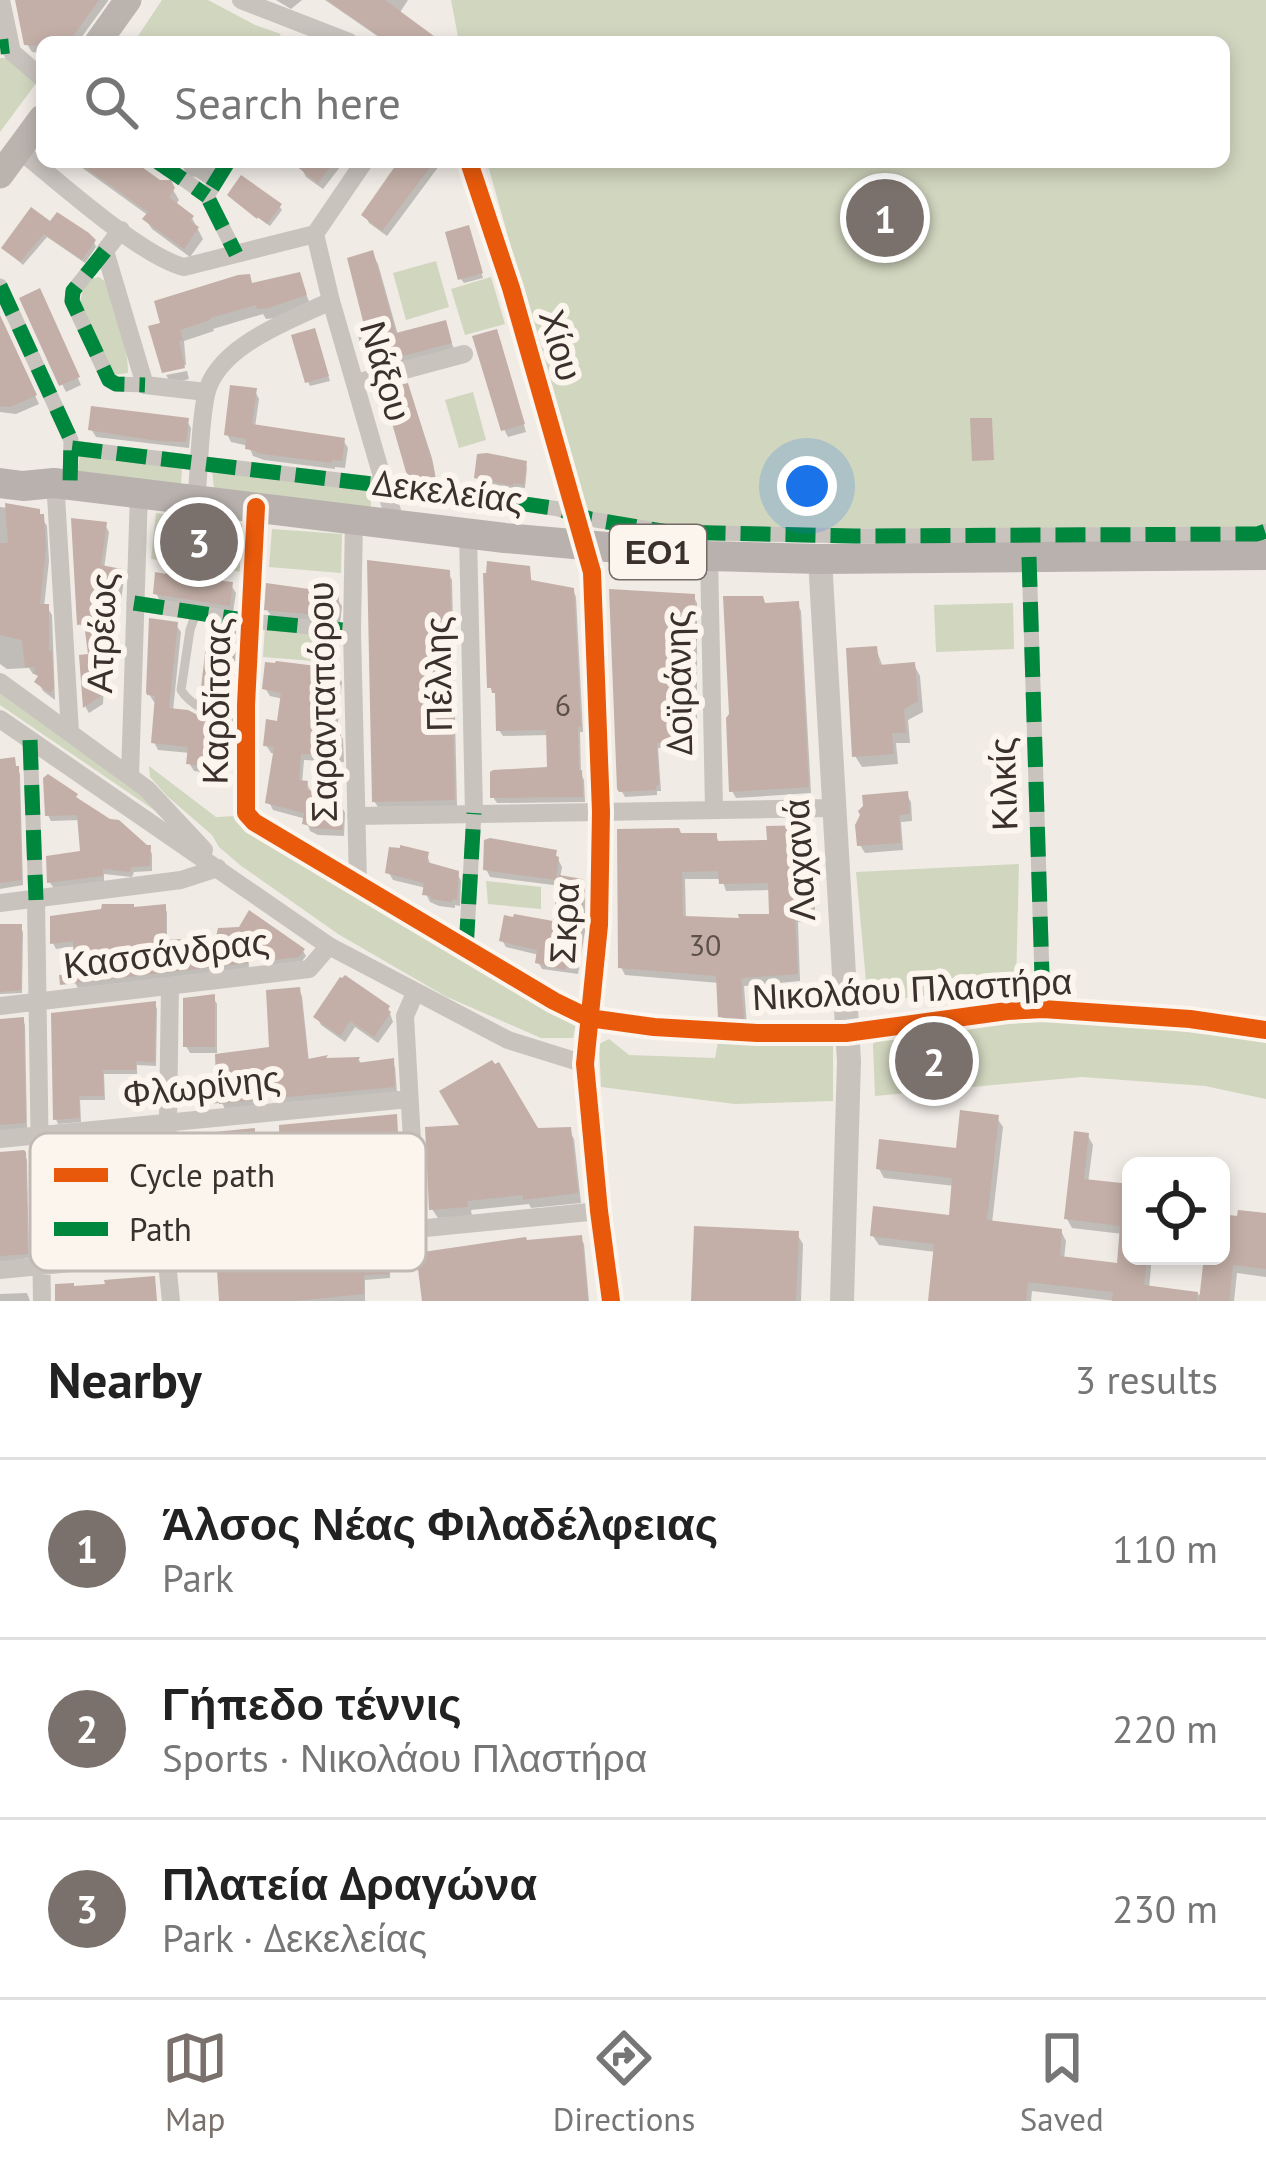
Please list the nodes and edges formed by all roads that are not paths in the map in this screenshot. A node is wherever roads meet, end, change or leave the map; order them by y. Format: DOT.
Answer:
graph roads {
  1 [pos="1,0"];
  2 [pos="128,0"];
  3 [pos="241,0"];
  4 [pos="102,36"];
  5 [pos="334,36"];
  6 [pos="5,46"];
  7 [pos="36,73"];
  8 [pos="36,126"];
  9 [pos="19,150"];
  10 [pos="36,163"];
  11 [pos="42,168"];
  12 [pos="224,168"];
  13 [pos="360,168"];
  14 [pos="471,168"];
  15 [pos="170,170"];
  16 [pos="0,175"];
  17 [pos="207,196"];
  18 [pos="121,230"];
  19 [pos="315,234"];
  20 [pos="105,251"];
  21 [pos="236,254"];
  22 [pos="0,286"];
  23 [pos="331,301"];
  24 [pos="464,354"];
  25 [pos="356,383"];
  26 [pos="145,385"];
  27 [pos="206,392"];
  28 [pos="72,448"];
  29 [pos="200,463"];
  30 [pos="0,466"];
  31 [pos="0,483"];
  32 [pos="385,485"];
  33 [pos="60,488"];
  34 [pos="140,492"];
  35 [pos="196,500"];
  36 [pos="256,506"];
  37 [pos="576,514"];
  38 [pos="354,519"];
  39 [pos="396,525"];
  40 [pos="1266,531"];
  41 [pos="468,534"];
  42 [pos="587,547"];
  43 [pos="1266,555"];
  44 [pos="709,556"];
  45 [pos="1030,557"];
  46 [pos="820,559"];
  47 [pos="134,603"];
  48 [pos="196,613"];
  49 [pos="250,621"];
  50 [pos="352,631"];
  51 [pos="0,682"];
  52 [pos="0,719"];
  53 [pos="246,728"];
  54 [pos="70,732"];
  55 [pos="30,740"];
  56 [pos="130,776"];
  57 [pos="832,808"];
  58 [pos="714,809"];
  59 [pos="601,812"];
  60 [pos="474,813"];
  61 [pos="356,816"];
  62 [pos="254,822"];
  63 [pos="218,868"];
  64 [pos="358,884"];
  65 [pos="36,900"];
  66 [pos="0,903"];
  67 [pos="329,946"];
  68 [pos="466,949"];
  69 [pos="170,986"];
  70 [pos="415,993"];
  71 [pos="38,1000"];
  72 [pos="0,1006"];
  73 [pos="1043,1009"];
  74 [pos="589,1018"];
  75 [pos="1266,1030"];
  76 [pos="846,1034"];
  77 [pos="585,1064"];
  78 [pos="409,1099"];
  79 [pos="168,1123"];
  80 [pos="40,1133"];
  81 [pos="61,1133"];
  82 [pos="168,1133"];
  83 [pos="411,1133"];
  84 [pos="30,1136"];
  85 [pos="0,1139"];
  86 [pos="599,1210"];
  87 [pos="426,1228"];
  88 [pos="30,1268"];
  89 [pos="0,1270"];
  90 [pos="168,1271"];
  91 [pos="171,1301"];
  92 [pos="611,1301"];
  93 [pos="842,1301"];
  1 -- 6 [label="street"];
  2 -- 4 [label="main road"];
  3 -- 5 [label="street"];
  6 -- 7 [label="street"];
  8 -- 9 [label="main road"];
  9 -- 10 [label="street"];
  9 -- 16 [label="main road"];
  11 -- 18 [label="street"];
  12 -- 17 [label="street"];
  13 -- 19 [label="street"];
  14 -- 37 [label="street, Χίου"];
  15 -- 17 [label="street"];
  17 -- 21 [label="street"];
  18 -- 20 [label="street"];
  18 -- 21 [label="street"];
  19 -- 21 [label="street"];
  19 -- 23 [label="street, Νάξου"];
  20 -- 26 [label="street"];
  20 -- 26 [label="street"];
  22 -- 28 [label="street"];
  23 -- 25 [label="street, Νάξου"];
  23 -- 27 [label="street"];
  24 -- 25 [label="street"];
  25 -- 32 [label="street, Νάξου"];
  26 -- 27 [label="street"];
  27 -- 29 [label="street"];
  28 -- 29 [label="street"];
  28 -- 33 [label="street"];
  29 -- 32 [label="street"];
  29 -- 35 [label="street"];
  30 -- 33 [label="main road, Δεκελείας / ΕΟ1"];
  31 -- 33 [label="main road, Δεκελείας / ΕΟ1"];
  32 -- 37 [label="street"];
  32 -- 39 [label="street, Νάξου"];
  33 -- 34 [label="main road, Δεκελείας / ΕΟ1"];
  33 -- 54 [label="street"];
  34 -- 35 [label="main road, Δεκελείας / ΕΟ1"];
  34 -- 47 [label="street, Ατρέως"];
  35 -- 36 [label="main road, Δεκελείας / ΕΟ1"];
  36 -- 38 [label="main road, Δεκελείας / ΕΟ1"];
  36 -- 49 [label="street, Καρδίτσας"];
  37 -- 40 [label="street"];
  37 -- 42 [label="street, Χίου"];
  38 -- 39 [label="main road, Δεκελείας / ΕΟ1"];
  38 -- 50 [label="street, Σαρανταπόρου"];
  39 -- 41 [label="main road, Δεκελείας / ΕΟ1"];
  41 -- 42 [label="main road, Δεκελείας / ΕΟ1"];
  41 -- 60 [label="street, Πέλλης"];
  42 -- 44 [label="main road, Δεκελείας / ΕΟ1"];
  42 -- 59 [label="street, Σκρα"];
  43 -- 45 [label="main road, Δεκελείας / ΕΟ1"];
  44 -- 46 [label="main road, Δεκελείας / ΕΟ1"];
  44 -- 58 [label="street, Δοϊράνης"];
  45 -- 46 [label="main road, Δεκελείας / ΕΟ1"];
  45 -- 73 [label="street, Κιλκίς"];
  46 -- 57 [label="street, Λαχανά"];
  47 -- 48 [label="street"];
  47 -- 56 [label="street, Ατρέως"];
  48 -- 49 [label="street"];
  48 -- 53 [label="lane"];
  49 -- 50 [label="street"];
  49 -- 53 [label="street, Καρδίτσας"];
  50 -- 61 [label="street, Σαρανταπόρου"];
  51 -- 54 [label="street"];
  52 -- 55 [label="street"];
  53 -- 62 [label="street, Καρδίτσας"];
  54 -- 56 [label="street"];
  55 -- 63 [label="street"];
  55 -- 65 [label="street"];
  56 -- 63 [label="street"];
  57 -- 58 [label="street"];
  57 -- 76 [label="street, Λαχανά"];
  58 -- 59 [label="street"];
  59 -- 60 [label="street"];
  59 -- 74 [label="street, Σκρα"];
  60 -- 61 [label="street"];
  60 -- 68 [label="street"];
  61 -- 64 [label="street, Σαρανταπόρου"];
  62 -- 64 [label="street, Νικολάου Πλαστήρα"];
  63 -- 65 [label="street"];
  63 -- 67 [label="street"];
  64 -- 68 [label="street, Νικολάου Πλαστήρα"];
  65 -- 66 [label="street"];
  65 -- 71 [label="street"];
  67 -- 69 [label="street, Κασσάνδρας"];
  67 -- 70 [label="street"];
  68 -- 74 [label="street, Νικολάου Πλαστήρα"];
  69 -- 71 [label="street, Κασσάνδρας"];
  69 -- 79 [label="street"];
  70 -- 77 [label="street"];
  70 -- 78 [label="street"];
  71 -- 72 [label="street, Κασσάνδρας"];
  71 -- 80 [label="street"];
  73 -- 75 [label="street, Νικολάου Πλαστήρα"];
  73 -- 76 [label="street, Νικολάου Πλαστήρα"];
  74 -- 76 [label="street, Νικολάου Πλαστήρα"];
  74 -- 77 [label="street, Σκρα"];
  76 -- 93 [label="street, Λαχανά"];
  77 -- 86 [label="street, Σκρα"];
  78 -- 79 [label="street, Φλωρίνης"];
  78 -- 83 [label="street"];
  79 -- 81 [label="street, Φλωρίνης"];
  79 -- 82 [label="street"];
  84 -- 85 [label="street, Φλωρίνης"];
  86 -- 87 [label="street"];
  86 -- 92 [label="street, Σκρα"];
  88 -- 89 [label="street"];
  90 -- 91 [label="street"];
}
